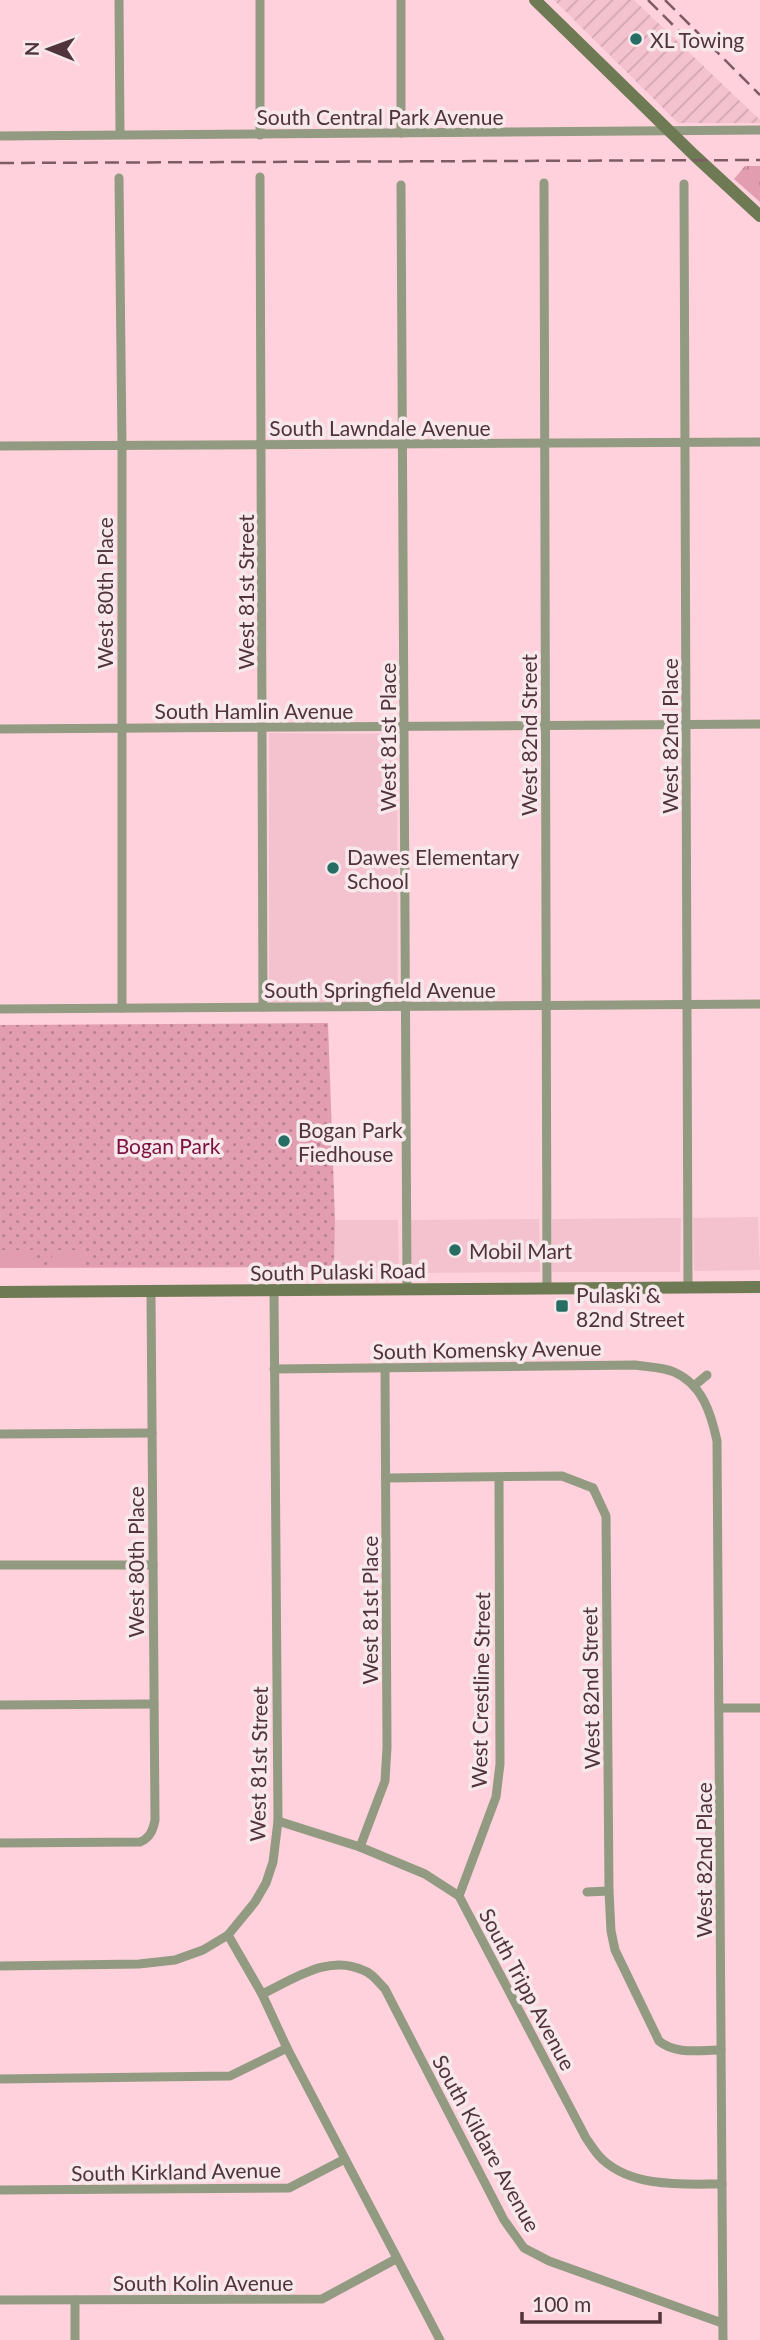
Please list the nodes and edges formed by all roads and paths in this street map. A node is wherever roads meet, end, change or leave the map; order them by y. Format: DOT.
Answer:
graph roads {
  1 [pos="119,0"];
  2 [pos="260,0"];
  3 [pos="401,0"];
  4 [pos="535,0"];
  5 [pos="760,130"];
  6 [pos="670,131"];
  7 [pos="401,133"];
  8 [pos="120,134"];
  9 [pos="260,135"];
  10 [pos="0,136"];
  11 [pos="260,177"];
  12 [pos="119,178"];
  13 [pos="544,183"];
  14 [pos="684,184"];
  15 [pos="401,185"];
  16 [pos="760,216"];
  17 [pos="760,442"];
  18 [pos="545,443"];
  19 [pos="684,443"];
  20 [pos="401,444"];
  21 [pos="122,445"];
  22 [pos="262,445"];
  23 [pos="0,446"];
  24 [pos="686,724"];
  25 [pos="760,724"];
  26 [pos="545,725"];
  27 [pos="404,726"];
  28 [pos="263,727"];
  29 [pos="122,728"];
  30 [pos="0,729"];
  31 [pos="687,1004"];
  32 [pos="760,1004"];
  33 [pos="405,1006"];
  34 [pos="546,1006"];
  35 [pos="263,1007"];
  36 [pos="122,1008"];
  37 [pos="0,1009"];
  38 [pos="688,1287"];
  39 [pos="760,1287"];
  40 [pos="547,1288"];
  41 [pos="407,1289"];
  42 [pos="274,1291"];
  43 [pos="0,1292"];
  44 [pos="151,1292"];
  45 [pos="385,1368"];
  46 [pos="274,1369"];
  47 [pos="707,1375"];
  48 [pos="695,1385"];
  49 [pos="152,1433"];
  50 [pos="0,1434"];
  51 [pos="499,1477"];
  52 [pos="387,1478"];
  53 [pos="153,1565"];
  54 [pos="0,1566"];
  55 [pos="0,1704"];
  56 [pos="153,1704"];
  57 [pos="720,1708"];
  58 [pos="760,1708"];
  59 [pos="278,1821"];
  60 [pos="0,1843"];
  61 [pos="360,1847"];
  62 [pos="609,1891"];
  63 [pos="587,1892"];
  64 [pos="459,1896"];
  65 [pos="228,1935"];
  66 [pos="0,1966"];
  67 [pos="262,1994"];
  68 [pos="287,2049"];
  69 [pos="721,2050"];
  70 [pos="0,2079"];
  71 [pos="345,2159"];
  72 [pos="722,2185"];
  73 [pos="0,2190"];
  74 [pos="396,2259"];
  75 [pos="0,2300"];
  76 [pos="75,2300"];
  77 [pos="722,2323"];
  78 [pos="75,2340"];
  79 [pos="440,2340"];
  80 [pos="723,2340"];
  1 -- 8 [label="street"];
  2 -- 9 [label="street"];
  3 -- 7 [label="street"];
  4 -- 6 [label="main road"];
  5 -- 6 [label="street, South Central Park Avenue"];
  6 -- 7 [label="street, South Central Park Avenue"];
  6 -- 16 [label="main road"];
  7 -- 9 [label="street, South Central Park Avenue"];
  8 -- 9 [label="street, South Central Park Avenue"];
  8 -- 10 [label="street, South Central Park Avenue"];
  11 -- 22 [label="street, West 81st Street"];
  12 -- 21 [label="street, West 80th Place"];
  13 -- 18 [label="street, West 82nd Street"];
  14 -- 19 [label="street, West 82nd Place"];
  15 -- 20 [label="street, West 81st Place"];
  17 -- 19 [label="street, South Lawndale Avenue"];
  18 -- 19 [label="street, South Lawndale Avenue"];
  18 -- 20 [label="street, South Lawndale Avenue"];
  18 -- 26 [label="street, West 82nd Street"];
  19 -- 24 [label="street, West 82nd Place"];
  20 -- 22 [label="street, South Lawndale Avenue"];
  20 -- 27 [label="street, West 81st Place"];
  21 -- 22 [label="street, South Lawndale Avenue"];
  21 -- 23 [label="street, South Lawndale Avenue"];
  21 -- 29 [label="street, West 80th Place"];
  22 -- 28 [label="street, West 81st Street"];
  24 -- 25 [label="street, South Hamlin Avenue"];
  24 -- 26 [label="street, South Hamlin Avenue"];
  24 -- 31 [label="street, West 82nd Place"];
  26 -- 27 [label="street, South Hamlin Avenue"];
  26 -- 34 [label="street, West 82nd Street"];
  27 -- 28 [label="street, South Hamlin Avenue"];
  27 -- 33 [label="street, West 81st Place"];
  28 -- 29 [label="street, South Hamlin Avenue"];
  28 -- 35 [label="street, West 81st Street"];
  29 -- 30 [label="street, South Hamlin Avenue"];
  29 -- 36 [label="street, West 80th Place"];
  31 -- 32 [label="street, South Springfield Avenue"];
  31 -- 34 [label="street, South Springfield Avenue"];
  31 -- 38 [label="street, West 82nd Place"];
  33 -- 34 [label="street, South Springfield Avenue"];
  33 -- 35 [label="street, South Springfield Avenue"];
  33 -- 41 [label="street, West 81st Place"];
  34 -- 40 [label="street, West 82nd Street"];
  35 -- 36 [label="street, South Springfield Avenue"];
  36 -- 37 [label="street, South Springfield Avenue"];
  38 -- 39 [label="main road, South Pulaski Road"];
  38 -- 40 [label="main road, South Pulaski Road"];
  40 -- 41 [label="main road, South Pulaski Road"];
  41 -- 42 [label="main road, South Pulaski Road"];
  42 -- 44 [label="main road, South Pulaski Road"];
  42 -- 46 [label="street, West 81st Street"];
  43 -- 44 [label="main road, South Pulaski Road"];
  44 -- 49 [label="street, West 80th Place"];
  45 -- 46 [label="street, South Komensky Avenue"];
  45 -- 48 [label="street, South Komensky Avenue"];
  45 -- 52 [label="street, West 81st Place"];
  46 -- 59 [label="street, West 81st Street"];
  47 -- 48 [label="street"];
  48 -- 57 [label="street, West 82nd Place"];
  49 -- 50 [label="street"];
  49 -- 53 [label="street, West 80th Place"];
  51 -- 52 [label="street"];
  51 -- 62 [label="street, West 82nd Street"];
  51 -- 64 [label="street, West Crestline Street"];
  52 -- 61 [label="street, West 81st Place"];
  53 -- 54 [label="street"];
  53 -- 56 [label="street, West 80th Place"];
  55 -- 56 [label="street"];
  56 -- 60 [label="street, West 80th Place"];
  57 -- 58 [label="street"];
  57 -- 69 [label="street, West 82nd Place"];
  59 -- 61 [label="street, South Tripp Avenue"];
  59 -- 65 [label="street, West 81st Street"];
  61 -- 64 [label="street, South Tripp Avenue"];
  62 -- 63 [label="street"];
  62 -- 69 [label="street, West 82nd Street"];
  64 -- 72 [label="street, South Tripp Avenue"];
  65 -- 66 [label="street"];
  65 -- 67 [label="street"];
  67 -- 68 [label="street"];
  67 -- 77 [label="street, South Kildare Avenue"];
  68 -- 70 [label="street"];
  68 -- 71 [label="street"];
  69 -- 72 [label="street, West 82nd Place"];
  71 -- 73 [label="street, South Kirkland Avenue"];
  71 -- 74 [label="street"];
  72 -- 77 [label="street, West 82nd Place"];
  74 -- 76 [label="street, South Kolin Avenue"];
  74 -- 79 [label="street"];
  75 -- 76 [label="street, South Kolin Avenue"];
  76 -- 78 [label="street"];
  77 -- 80 [label="street, West 82nd Place"];
}
